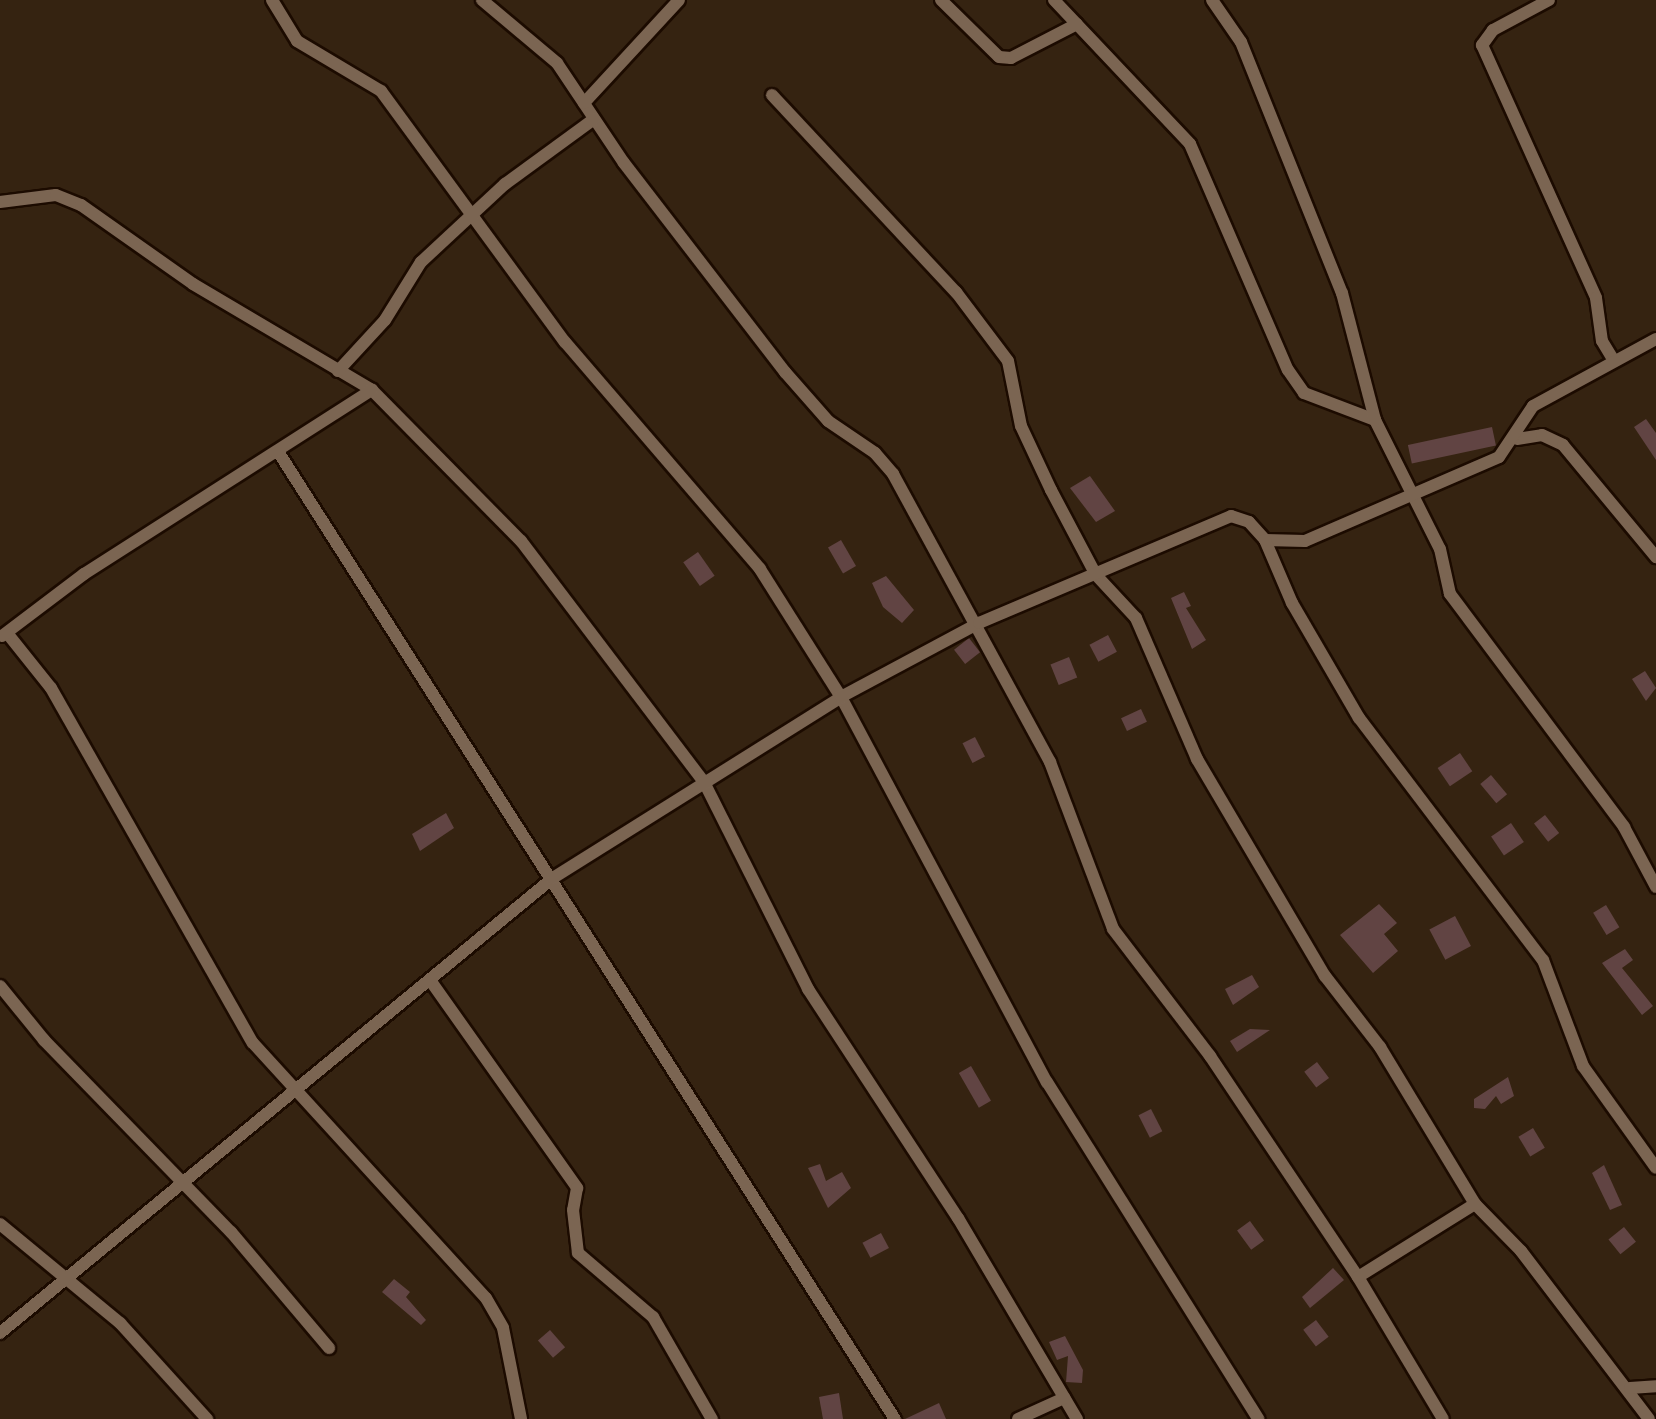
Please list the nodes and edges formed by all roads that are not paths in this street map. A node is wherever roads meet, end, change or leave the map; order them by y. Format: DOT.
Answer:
graph roads {
  1 [pos="272,0"];
  2 [pos="482,0"];
  3 [pos="679,0"];
  4 [pos="941,0"];
  5 [pos="1054,0"];
  6 [pos="1212,0"];
  7 [pos="1549,0"];
  8 [pos="1077,24"];
  9 [pos="772,95"];
  10 [pos="584,103"];
  11 [pos="594,119"];
  12 [pos="0,202"];
  13 [pos="472,214"];
  14 [pos="1656,339"];
  15 [pos="1614,361"];
  16 [pos="338,371"];
  17 [pos="372,390"];
  18 [pos="1375,420"];
  19 [pos="1517,439"];
  20 [pos="279,453"];
  21 [pos="1409,499"];
  22 [pos="1265,540"];
  23 [pos="1656,557"];
  24 [pos="1096,575"];
  25 [pos="979,623"];
  26 [pos="3,635"];
  27 [pos="841,697"];
  28 [pos="704,782"];
  29 [pos="553,878"];
  30 [pos="1656,887"];
  31 [pos="430,980"];
  32 [pos="0,986"];
  33 [pos="297,1093"];
  34 [pos="1656,1168"];
  35 [pos="186,1183"];
  36 [pos="1475,1204"];
  37 [pos="0,1224"];
  38 [pos="1358,1277"];
  39 [pos="67,1278"];
  40 [pos="0,1333"];
  41 [pos="329,1348"];
  42 [pos="1656,1386"];
  43 [pos="1630,1388"];
  44 [pos="1064,1398"];
  45 [pos="207,1419"];
  46 [pos="521,1419"];
  47 [pos="712,1419"];
  48 [pos="895,1419"];
  49 [pos="1018,1419"];
  50 [pos="1077,1419"];
  51 [pos="1258,1419"];
  52 [pos="1443,1419"];
  53 [pos="1649,1419"];
  1 -- 13 [label="street"];
  2 -- 10 [label="street"];
  3 -- 10 [label="street"];
  4 -- 8 [label="street"];
  5 -- 8 [label="street"];
  6 -- 18 [label="street"];
  7 -- 15 [label="street"];
  8 -- 18 [label="street"];
  9 -- 24 [label="street"];
  10 -- 11 [label="street"];
  11 -- 13 [label="street"];
  11 -- 25 [label="street"];
  12 -- 16 [label="street"];
  13 -- 16 [label="street"];
  13 -- 27 [label="street"];
  14 -- 15 [label="street"];
  15 -- 19 [label="street"];
  16 -- 17 [label="street"];
  17 -- 20 [label="street"];
  17 -- 28 [label="street"];
  18 -- 21 [label="street"];
  19 -- 21 [label="street"];
  19 -- 23 [label="street"];
  20 -- 26 [label="street"];
  20 -- 29 [label="street"];
  21 -- 22 [label="street"];
  21 -- 30 [label="street"];
  22 -- 24 [label="street"];
  22 -- 34 [label="street"];
  24 -- 25 [label="street"];
  24 -- 36 [label="street"];
  25 -- 27 [label="street"];
  25 -- 38 [label="street"];
  26 -- 33 [label="street"];
  27 -- 28 [label="street"];
  27 -- 51 [label="street"];
  28 -- 29 [label="street"];
  28 -- 44 [label="street"];
  29 -- 31 [label="street"];
  29 -- 48 [label="street"];
  31 -- 33 [label="street"];
  31 -- 47 [label="street"];
  32 -- 35 [label="street"];
  33 -- 35 [label="street"];
  33 -- 46 [label="street"];
  35 -- 39 [label="street"];
  35 -- 41 [label="street"];
  36 -- 38 [label="street"];
  36 -- 43 [label="street"];
  37 -- 39 [label="street"];
  38 -- 52 [label="street"];
  39 -- 40 [label="street"];
  39 -- 45 [label="street"];
  42 -- 43 [label="street"];
  43 -- 53 [label="street"];
  44 -- 49 [label="street"];
  44 -- 50 [label="street"];
}
